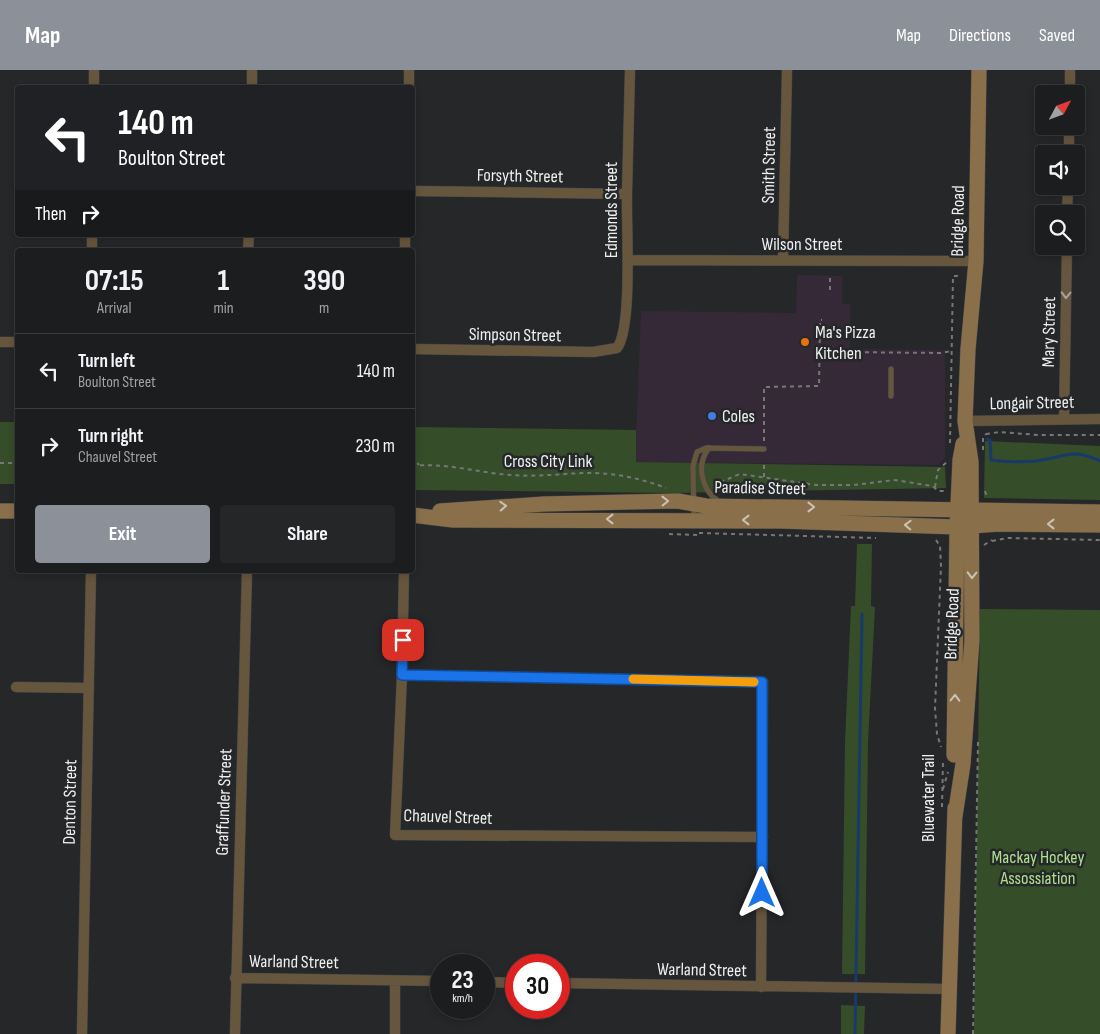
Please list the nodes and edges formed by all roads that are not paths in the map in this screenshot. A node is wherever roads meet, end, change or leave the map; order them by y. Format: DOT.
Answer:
graph roads {
  1 [pos="94,70"];
  2 [pos="252,70"];
  3 [pos="409,70"];
  4 [pos="630,70"];
  5 [pos="787,70"];
  6 [pos="979,70"];
  7 [pos="1070,70"];
  8 [pos="94,85"];
  9 [pos="252,85"];
  10 [pos="409,85"];
  11 [pos="1070,85"];
  12 [pos="415,191"];
  13 [pos="627,194"];
  14 [pos="1067,255"];
  15 [pos="628,260"];
  16 [pos="783,260"];
  17 [pos="976,262"];
  18 [pos="0,342"];
  19 [pos="15,342"];
  20 [pos="617,348"];
  21 [pos="415,349"];
  22 [pos="891,368"];
  23 [pos="891,396"];
  24 [pos="1064,419"];
  25 [pos="1100,419"];
  26 [pos="965,427"];
  27 [pos="764,446"];
  28 [pos="709,448"];
  29 [pos="694,504"];
  30 [pos="728,506"];
  31 [pos="964,510"];
  32 [pos="0,511"];
  33 [pos="15,511"];
  34 [pos="1100,512"];
  35 [pos="416,515"];
  36 [pos="697,525"];
  37 [pos="1100,525"];
  38 [pos="963,527"];
  39 [pos="90,573"];
  40 [pos="247,573"];
  41 [pos="404,573"];
  42 [pos="402,675"];
  43 [pos="16,688"];
  44 [pos="89,688"];
  45 [pos="763,837"];
  46 [pos="236,978"];
  47 [pos="396,981"];
  48 [pos="430,981"];
  49 [pos="570,984"];
  50 [pos="761,987"];
  51 [pos="949,990"];
  52 [pos="82,1034"];
  53 [pos="234,1034"];
  54 [pos="394,1034"];
  55 [pos="948,1034"];
  1 -- 8 [label="street"];
  2 -- 9 [label="street"];
  3 -- 10 [label="street"];
  4 -- 13 [label="street, Edmonds Street"];
  5 -- 16 [label="street, Smith Street"];
  6 -- 17 [label="street, Bridge Road"];
  7 -- 11 [label="street"];
  12 -- 13 [label="street, Forsyth Street"];
  13 -- 15 [label="street, Edmonds Street"];
  14 -- 24 [label="street, Mary Street, one-way"];
  15 -- 16 [label="street, Wilson Street"];
  15 -- 20 [label="street, Edmonds Street"];
  16 -- 17 [label="street, Wilson Street"];
  17 -- 26 [label="street, Bridge Road"];
  18 -- 19 [label="street"];
  20 -- 21 [label="street, Simpson Street"];
  22 -- 23 [label="lane"];
  24 -- 25 [label="street, Longair Street"];
  24 -- 26 [label="street, Longair Street"];
  26 -- 31 [label="street, Bridge Road"];
  27 -- 28 [label="lane"];
  28 -- 29 [label="lane"];
  28 -- 30 [label="lane"];
  29 -- 30 [label="street, Paradise Street"];
  35 -- 29 [label="street, Paradise Street, one-way"];
  29 -- 36 [label="lane"];
  30 -- 31 [label="street, Paradise Street, one-way"];
  31 -- 34 [label="street, Paradise Street"];
  31 -- 38 [label="street, Bridge Road"];
  32 -- 33 [label="street"];
  36 -- 35 [label="street, Paradise Street, one-way"];
  38 -- 36 [label="street, Paradise Street, one-way"];
  37 -- 38 [label="street, Paradise Street, one-way"];
  38 -- 51 [label="street, Bridge Road"];
  39 -- 44 [label="street, Denton Street"];
  40 -- 46 [label="street, Graffunder Street"];
  41 -- 42 [label="street, Chauvel Street"];
  42 -- 45 [label="street"];
  42 -- 45 [label="street, Chauvel Street"];
  43 -- 44 [label="street"];
  44 -- 52 [label="street, Denton Street"];
  45 -- 50 [label="street"];
  46 -- 47 [label="street, Warland Street"];
  46 -- 53 [label="street, Graffunder Street"];
  47 -- 48 [label="street, Warland Street"];
  47 -- 54 [label="street"];
  49 -- 50 [label="street, Warland Street"];
  50 -- 51 [label="street, Warland Street"];
  51 -- 55 [label="street, Bridge Road"];
}
